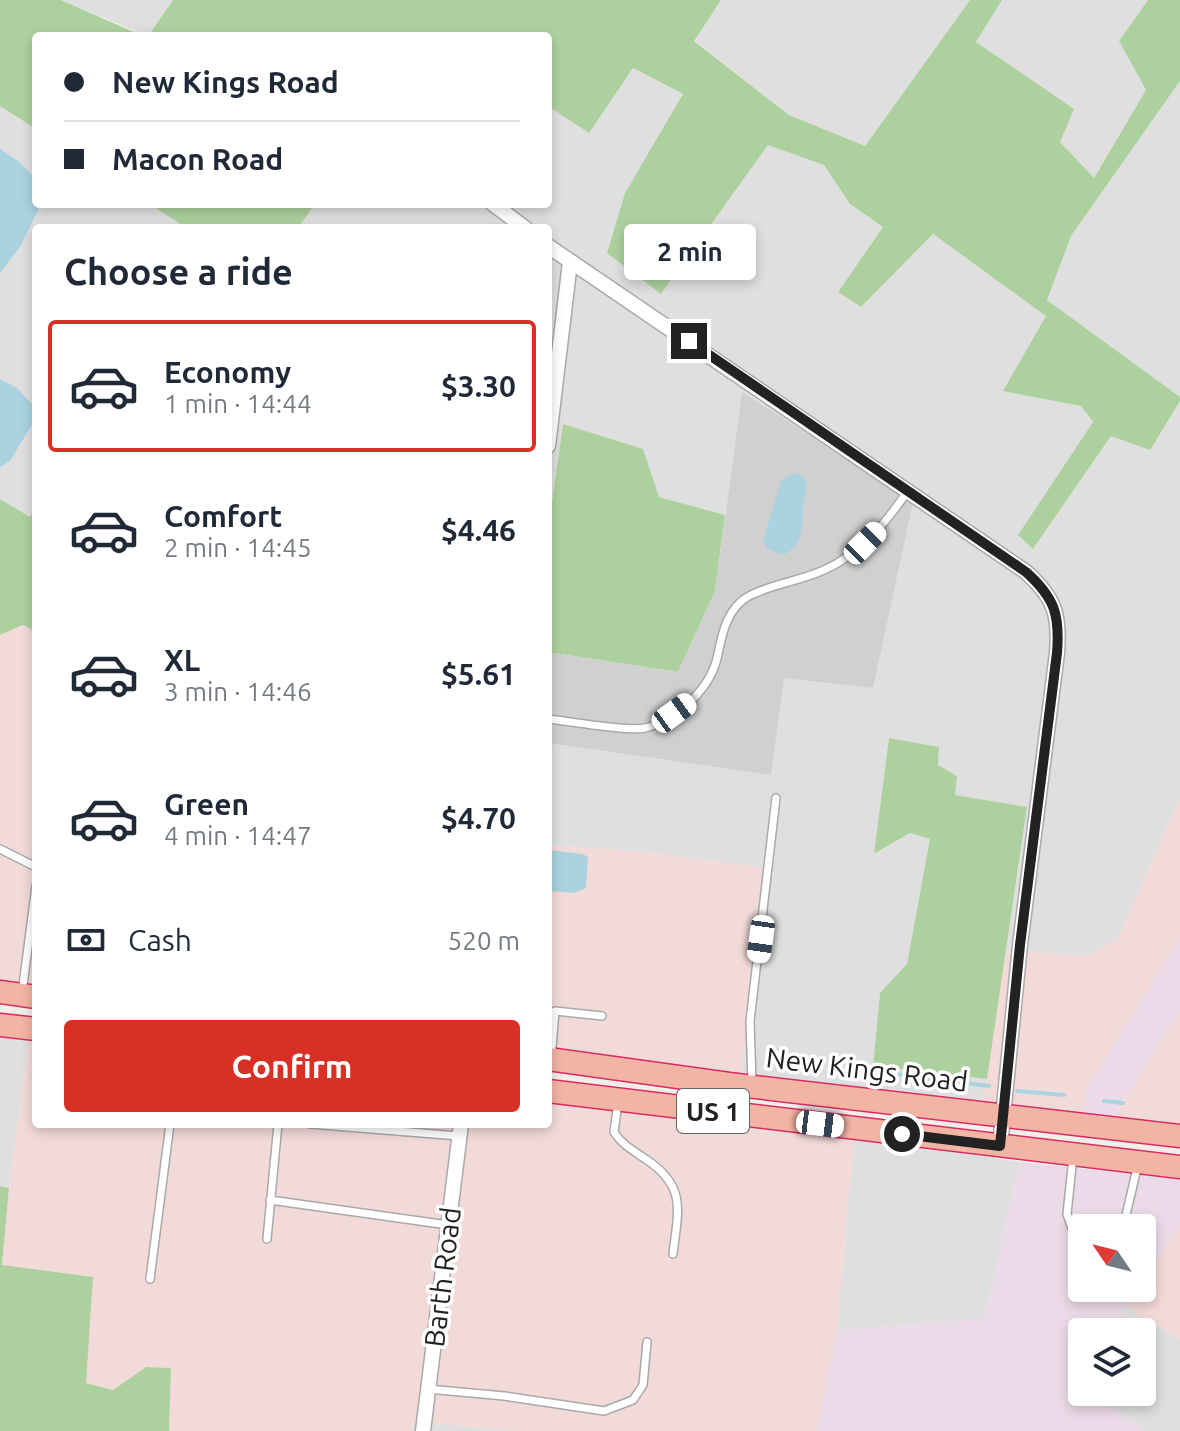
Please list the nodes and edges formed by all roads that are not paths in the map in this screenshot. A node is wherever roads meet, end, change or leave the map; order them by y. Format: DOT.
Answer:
graph roads {
  1 [pos="498,208"];
  2 [pos="520,224"];
  3 [pos="552,249"];
  4 [pos="570,262"];
  5 [pos="552,413"];
  6 [pos="908,492"];
  7 [pos="552,719"];
  8 [pos="776,798"];
  9 [pos="0,849"];
  10 [pos="32,865"];
  11 [pos="32,912"];
  12 [pos="19,995"];
  13 [pos="552,1011"];
  14 [pos="602,1016"];
  15 [pos="0,1025"];
  16 [pos="32,1029"];
  17 [pos="552,1060"];
  18 [pos="753,1086"];
  19 [pos="552,1091"];
  20 [pos="618,1099"];
  21 [pos="1003,1116"];
  22 [pos="169,1128"];
  23 [pos="278,1128"];
  24 [pos="420,1128"];
  25 [pos="460,1130"];
  26 [pos="1180,1136"];
  27 [pos="1000,1146"];
  28 [pos="1180,1154"];
  29 [pos="1074,1155"];
  30 [pos="1108,1159"];
  31 [pos="1139,1162"];
  32 [pos="1180,1167"];
  33 [pos="270,1200"];
  34 [pos="1127,1214"];
  35 [pos="1068,1217"];
  36 [pos="448,1225"];
  37 [pos="267,1239"];
  38 [pos="673,1254"];
  39 [pos="150,1279"];
  40 [pos="647,1342"];
  41 [pos="428,1389"];
  42 [pos="423,1431"];
  1 -- 2 [label="street"];
  3 -- 4 [label="street"];
  4 -- 5 [label="street"];
  4 -- 6 [label="street"];
  6 -- 7 [label="lane"];
  6 -- 21 [label="street"];
  8 -- 18 [label="lane"];
  9 -- 10 [label="lane"];
  11 -- 12 [label="lane"];
  13 -- 14 [label="lane"];
  15 -- 16 [label="highway"];
  17 -- 18 [label="highway, New Kings Road / US 1"];
  18 -- 21 [label="highway, New Kings Road / US 1"];
  19 -- 20 [label="highway, US 1"];
  20 -- 27 [label="highway, US 1"];
  20 -- 38 [label="lane"];
  21 -- 26 [label="highway, New Kings Road / US 1"];
  21 -- 27 [label="street"];
  22 -- 39 [label="lane"];
  23 -- 33 [label="lane"];
  24 -- 25 [label="lane"];
  25 -- 36 [label="street, Barth Road"];
  27 -- 29 [label="highway, US 1"];
  28 -- 30 [label="highway"];
  29 -- 30 [label="highway, US 1"];
  29 -- 35 [label="lane"];
  30 -- 31 [label="highway, US 1"];
  31 -- 32 [label="highway, US 1"];
  31 -- 34 [label="lane"];
  33 -- 36 [label="lane"];
  33 -- 37 [label="lane"];
  36 -- 41 [label="street, Barth Road"];
  40 -- 41 [label="lane"];
  41 -- 42 [label="street, Barth Road"];
}
